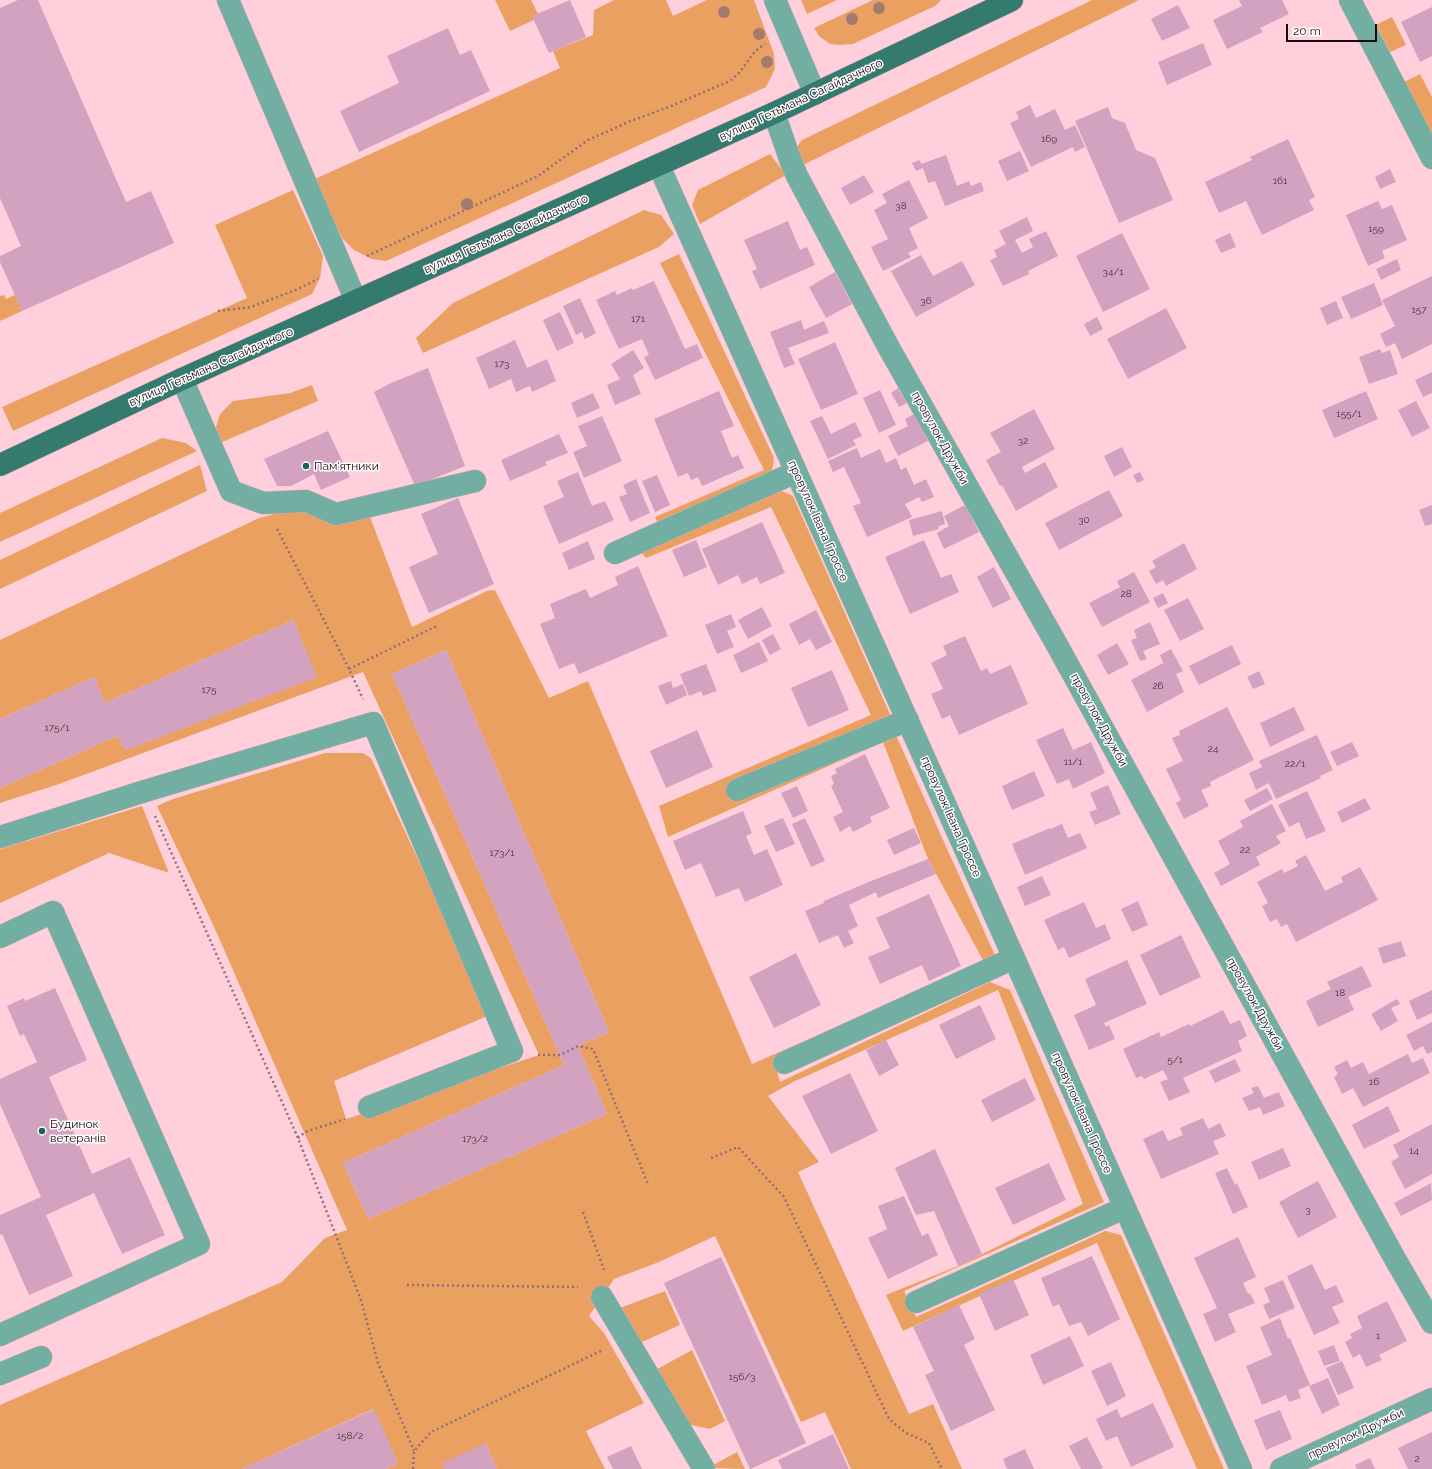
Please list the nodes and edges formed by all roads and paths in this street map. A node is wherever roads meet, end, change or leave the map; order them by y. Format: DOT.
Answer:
graph roads {
  1 [pos="228,0"];
  2 [pos="775,0"];
  3 [pos="1012,0"];
  4 [pos="1350,0"];
  5 [pos="788,29"];
  6 [pos="815,94"];
  7 [pos="774,113"];
  8 [pos="1432,158"];
  9 [pos="659,166"];
  10 [pos="368,256"];
  11 [pos="320,278"];
  12 [pos="356,301"];
  13 [pos="218,311"];
  14 [pos="182,379"];
  15 [pos="0,465"];
  16 [pos="796,472"];
  17 [pos="474,481"];
  18 [pos="263,504"];
  19 [pos="615,553"];
  20 [pos="437,626"];
  21 [pos="349,669"];
  22 [pos="908,720"];
  23 [pos="373,723"];
  24 [pos="737,790"];
  25 [pos="145,792"];
  26 [pos="0,837"];
  27 [pos="0,937"];
  28 [pos="1014,958"];
  29 [pos="512,1051"];
  30 [pos="784,1063"];
  31 [pos="369,1107"];
  32 [pos="298,1138"];
  33 [pos="711,1158"];
  34 [pos="648,1184"];
  35 [pos="1124,1208"];
  36 [pos="583,1212"];
  37 [pos="406,1284"];
  38 [pos="602,1297"];
  39 [pos="916,1302"];
  40 [pos="1432,1323"];
  41 [pos="0,1335"];
  42 [pos="626,1338"];
  43 [pos="42,1357"];
  44 [pos="0,1374"];
  45 [pos="1432,1399"];
  46 [pos="414,1451"];
  47 [pos="413,1469"];
  48 [pos="704,1469"];
  49 [pos="942,1469"];
  50 [pos="1241,1469"];
  51 [pos="1281,1469"];
  1 -- 12 [label="street"];
  2 -- 5 [label="street"];
  3 -- 6 [label="main road, вулиця Гетьмана Сагайдачного"];
  4 -- 8 [label="street"];
  5 -- 6 [label="street"];
  5 -- 10 [label="path"];
  6 -- 7 [label="main road, вулиця Гетьмана Сагайдачного"];
  7 -- 9 [label="main road, вулиця Гетьмана Сагайдачного"];
  7 -- 40 [label="street, провулок Дружби"];
  9 -- 12 [label="main road, вулиця Гетьмана Сагайдачного"];
  9 -- 16 [label="street, провулок Івана Гроссе"];
  11 -- 13 [label="path"];
  12 -- 14 [label="main road, вулиця Гетьмана Сагайдачного"];
  14 -- 15 [label="main road, вулиця Гетьмана Сагайдачного"];
  14 -- 18 [label="street"];
  16 -- 19 [label="street"];
  16 -- 22 [label="street, провулок Івана Гроссе"];
  17 -- 18 [label="street"];
  18 -- 21 [label="path"];
  20 -- 21 [label="path"];
  21 -- 23 [label="path"];
  22 -- 24 [label="street"];
  22 -- 28 [label="street, провулок Івана Гроссе"];
  23 -- 25 [label="street"];
  23 -- 29 [label="street"];
  25 -- 26 [label="street"];
  25 -- 32 [label="path"];
  27 -- 41 [label="street"];
  28 -- 30 [label="street"];
  28 -- 35 [label="street, провулок Івана Гроссе"];
  29 -- 31 [label="street"];
  29 -- 34 [label="path"];
  31 -- 32 [label="path"];
  32 -- 46 [label="path"];
  33 -- 49 [label="path"];
  35 -- 39 [label="street"];
  35 -- 50 [label="street, провулок Івана Гроссе"];
  36 -- 38 [label="path"];
  37 -- 38 [label="path"];
  38 -- 42 [label="street"];
  42 -- 46 [label="path"];
  42 -- 48 [label="street"];
  43 -- 44 [label="street"];
  45 -- 51 [label="street, провулок Дружби"];
  46 -- 47 [label="path"];
}
